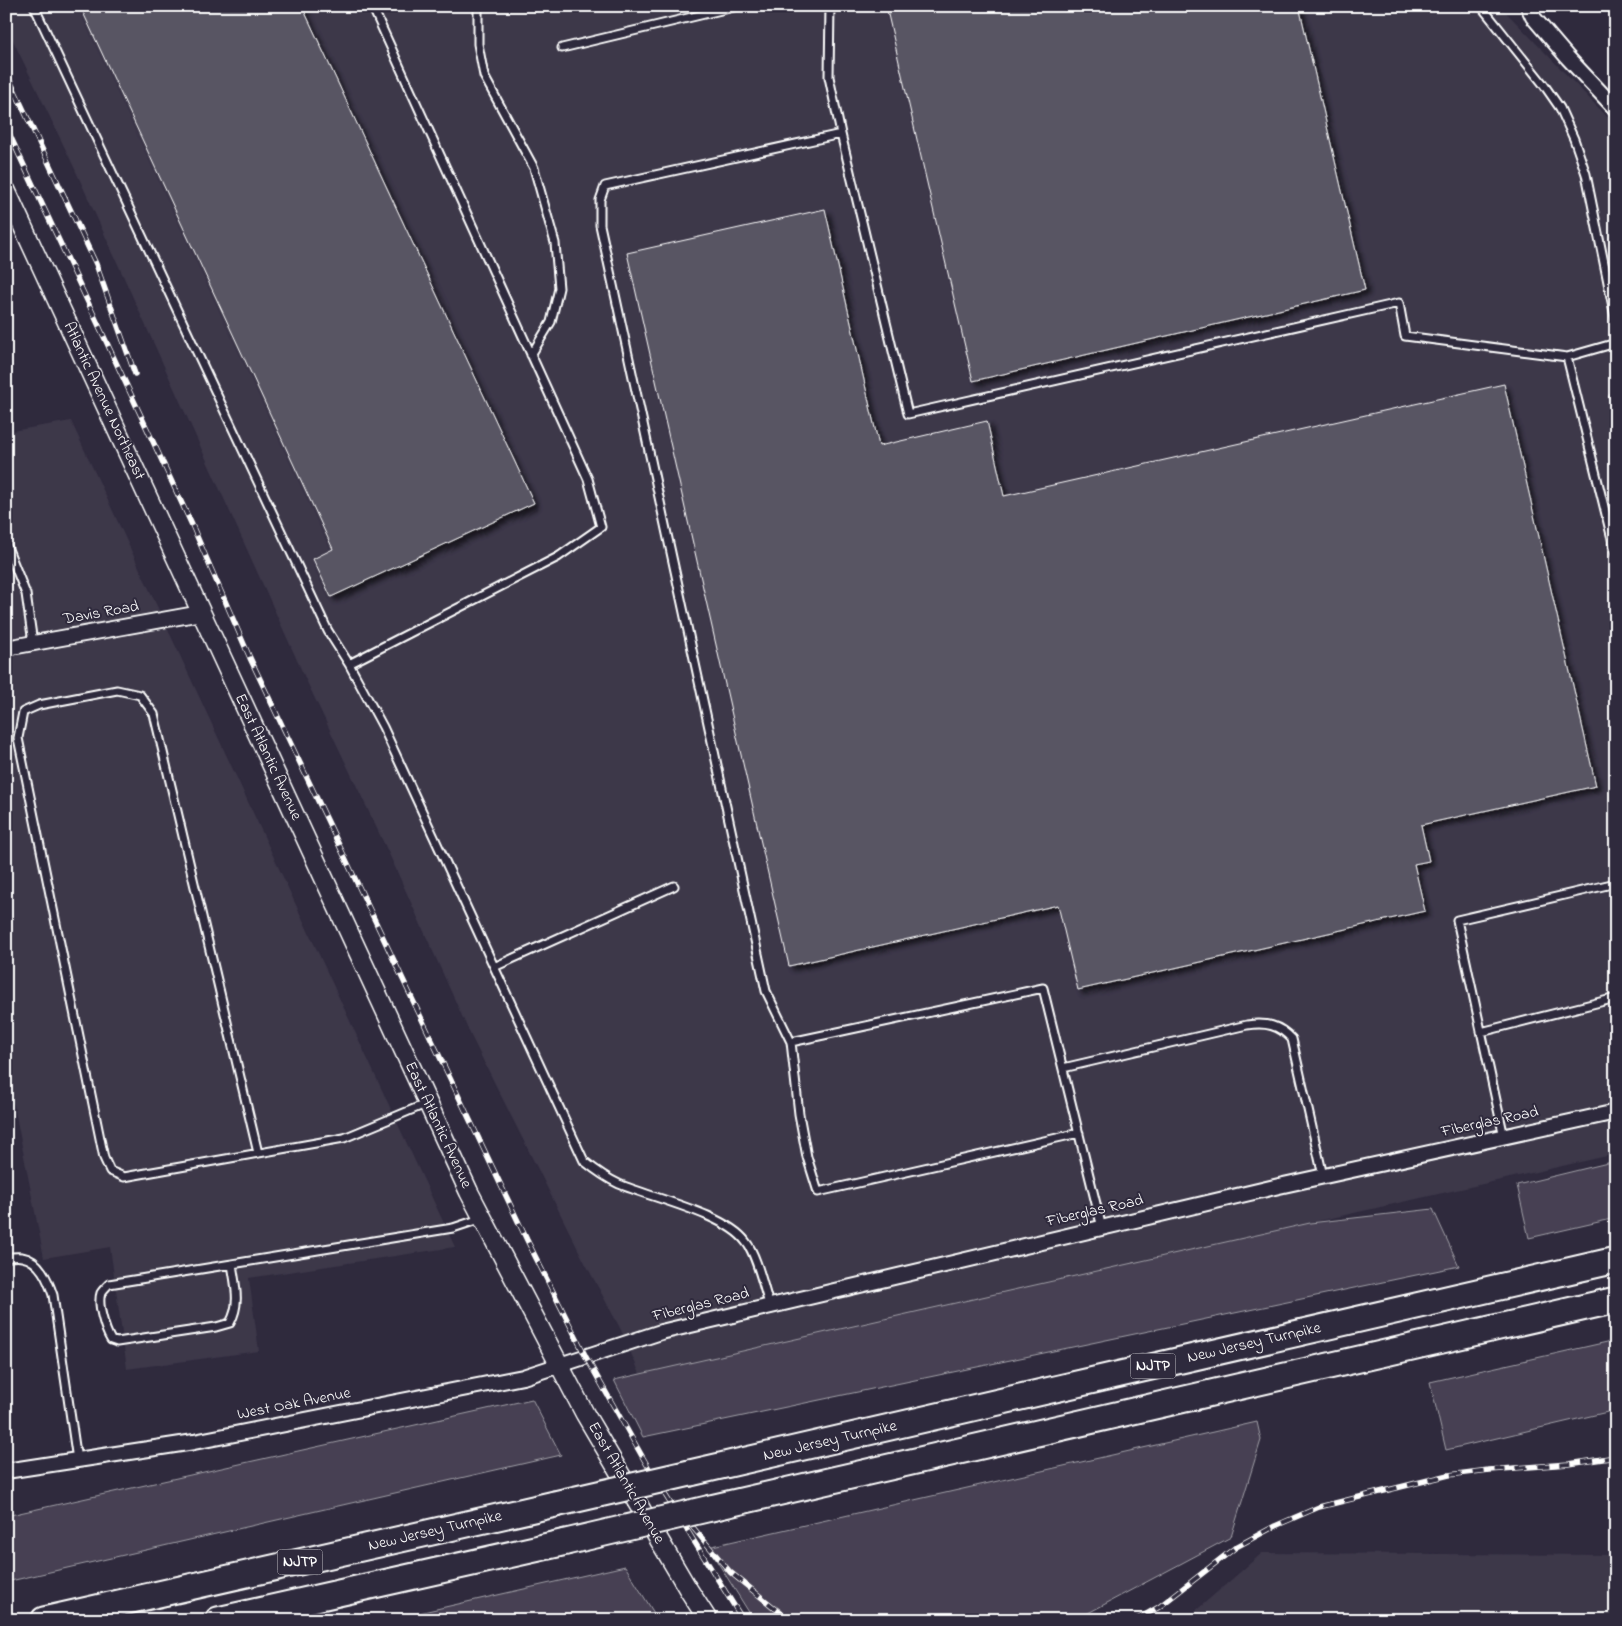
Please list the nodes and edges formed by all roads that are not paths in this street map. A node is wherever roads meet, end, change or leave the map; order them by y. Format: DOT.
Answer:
graph roads {
  1 [pos="34,6"];
  2 [pos="372,6"];
  3 [pos="478,6"];
  4 [pos="738,6"];
  5 [pos="830,6"];
  6 [pos="1481,6"];
  7 [pos="1529,9"];
  8 [pos="562,48"];
  9 [pos="1616,109"];
  10 [pos="841,134"];
  11 [pos="6,190"];
  12 [pos="1616,322"];
  13 [pos="1616,343"];
  14 [pos="531,355"];
  15 [pos="1567,357"];
  16 [pos="1616,394"];
  17 [pos="1616,404"];
  18 [pos="6,544"];
  19 [pos="1616,556"];
  20 [pos="201,613"];
  21 [pos="33,643"];
  22 [pos="6,648"];
  23 [pos="349,664"];
  24 [pos="1616,883"];
  25 [pos="674,886"];
  26 [pos="494,967"];
  27 [pos="1616,998"];
  28 [pos="1481,1032"];
  29 [pos="791,1042"];
  30 [pos="1062,1068"];
  31 [pos="428,1103"];
  32 [pos="1616,1112"];
  33 [pos="1079,1133"];
  34 [pos="1504,1137"];
  35 [pos="258,1153"];
  36 [pos="1323,1176"];
  37 [pos="483,1218"];
  38 [pos="1102,1228"];
  39 [pos="6,1258"];
  40 [pos="1616,1260"];
  41 [pos="232,1264"];
  42 [pos="1616,1300"];
  43 [pos="770,1307"];
  44 [pos="586,1357"];
  45 [pos="560,1365"];
  46 [pos="77,1460"];
  47 [pos="6,1471"];
  48 [pos="44,1620"];
  49 [pos="218,1620"];
  50 [pos="708,1620"];
  1 -- 23 [label="lane"];
  2 -- 14 [label="lane"];
  3 -- 14 [label="lane"];
  4 -- 8 [label="lane"];
  5 -- 10 [label="lane"];
  6 -- 12 [label="lane"];
  7 -- 9 [label="street"];
  10 -- 15 [label="lane"];
  10 -- 29 [label="lane"];
  11 -- 20 [label="street, Atlantic Avenue Northeast"];
  13 -- 15 [label="lane"];
  14 -- 23 [label="lane"];
  15 -- 19 [label="lane"];
  16 -- 17 [label="lane"];
  18 -- 21 [label="lane"];
  20 -- 21 [label="street, Davis Road"];
  20 -- 31 [label="street, East Atlantic Avenue"];
  21 -- 22 [label="street, Davis Road"];
  23 -- 26 [label="lane"];
  24 -- 28 [label="lane"];
  25 -- 26 [label="lane"];
  26 -- 43 [label="lane"];
  27 -- 28 [label="lane"];
  28 -- 34 [label="lane"];
  29 -- 30 [label="lane"];
  29 -- 33 [label="lane"];
  30 -- 33 [label="lane"];
  30 -- 36 [label="lane"];
  31 -- 35 [label="lane"];
  31 -- 37 [label="street, East Atlantic Avenue"];
  32 -- 34 [label="street, Fiberglas Road"];
  33 -- 38 [label="lane"];
  34 -- 36 [label="street, Fiberglas Road"];
  35 -- 35 [label="lane"];
  36 -- 38 [label="street, Fiberglas Road"];
  37 -- 41 [label="lane"];
  37 -- 45 [label="street, East Atlantic Avenue"];
  38 -- 43 [label="street, Fiberglas Road"];
  39 -- 46 [label="lane"];
  40 -- 48 [label="highway, New Jersey Turnpike / NJTP, bridge"];
  41 -- 41 [label="lane"];
  42 -- 49 [label="highway, NJTP, bridge"];
  43 -- 44 [label="street, Fiberglas Road"];
  44 -- 45 [label="street, West Oak Avenue"];
  45 -- 46 [label="street, West Oak Avenue"];
  45 -- 50 [label="street, East Atlantic Avenue"];
  46 -- 47 [label="street, West Oak Avenue"];
}
